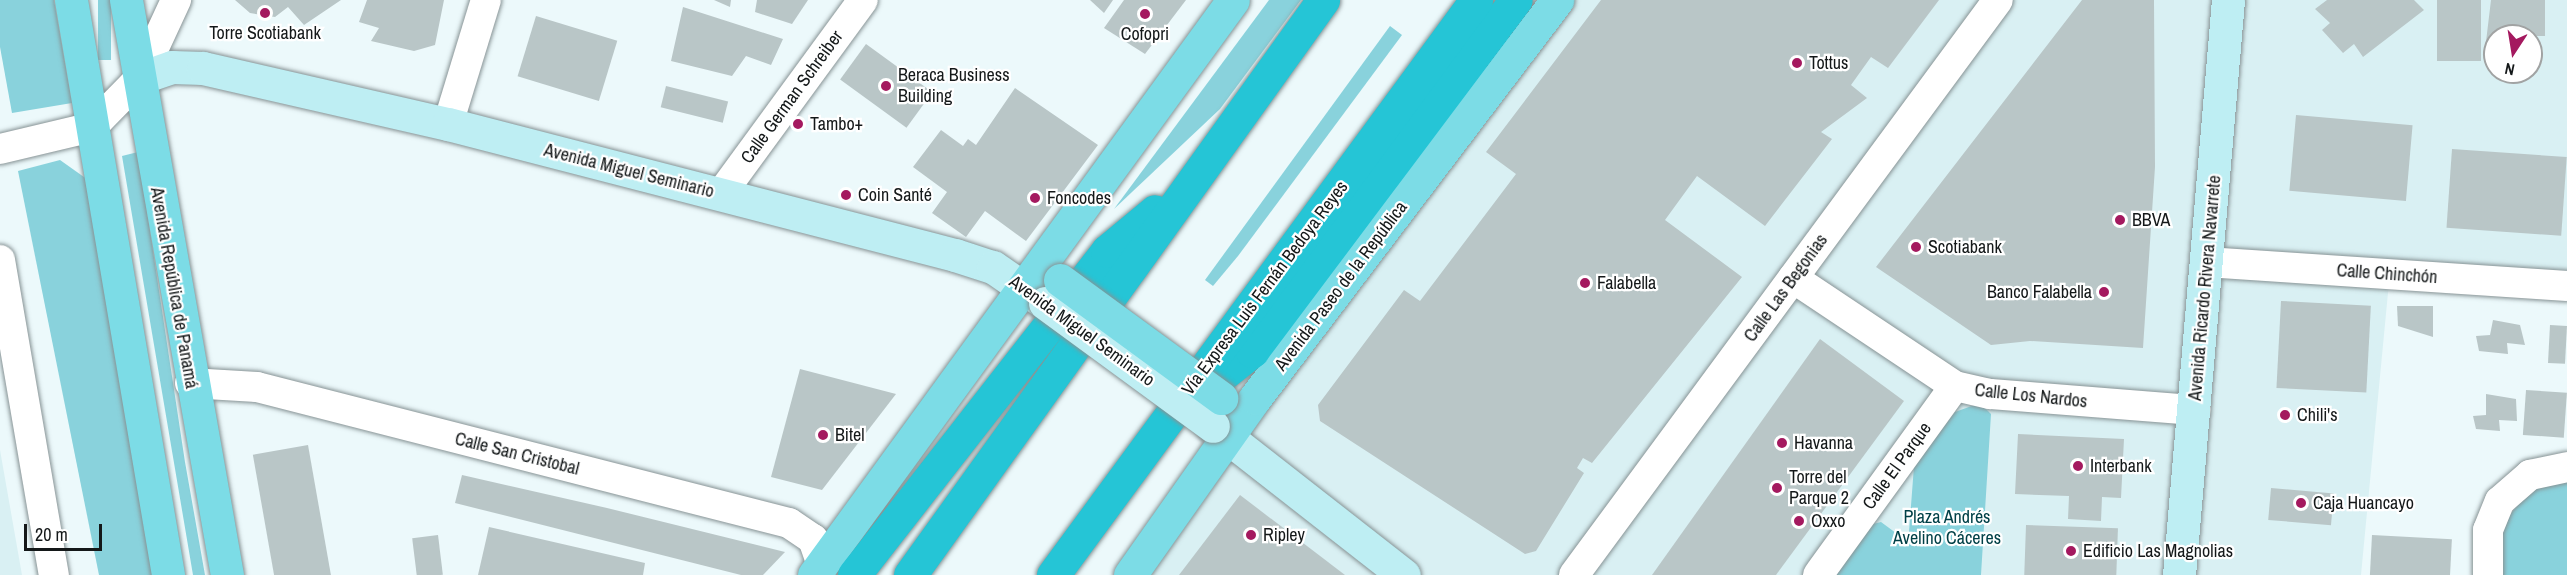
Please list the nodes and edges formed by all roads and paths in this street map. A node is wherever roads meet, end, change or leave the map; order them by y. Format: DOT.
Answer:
graph roads {
  1 [pos="70,0"];
  2 [pos="126,0"];
  3 [pos="176,0"];
  4 [pos="486,0"];
  5 [pos="863,0"];
  6 [pos="1233,0"];
  7 [pos="1323,0"];
  8 [pos="1476,0"];
  9 [pos="1516,0"];
  10 [pos="1557,0"];
  11 [pos="1998,0"];
  12 [pos="2228,0"];
  13 [pos="140,78"];
  14 [pos="448,124"];
  15 [pos="92,127"];
  16 [pos="0,149"];
  17 [pos="1189,183"];
  18 [pos="721,194"];
  19 [pos="0,260"];
  20 [pos="2206,262"];
  21 [pos="1793,278"];
  22 [pos="2567,286"];
  23 [pos="1042,289"];
  24 [pos="190,383"];
  25 [pos="1955,386"];
  26 [pos="2195,410"];
  27 [pos="1172,412"];
  28 [pos="1221,420"];
  29 [pos="2567,467"];
  30 [pos="818,570"];
  31 [pos="54,575"];
  32 [pos="168,575"];
  33 [pos="226,575"];
  34 [pos="854,575"];
  35 [pos="910,575"];
  36 [pos="1053,575"];
  37 [pos="1130,575"];
  38 [pos="1404,575"];
  39 [pos="1574,575"];
  40 [pos="1818,575"];
  41 [pos="2179,575"];
  42 [pos="2488,575"];
  1 -- 15 [label="main road"];
  2 -- 13 [label="main road, Avenida República de Panamá"];
  3 -- 13 [label="street"];
  4 -- 14 [label="street"];
  5 -- 18 [label="street, Calle German Schreiber"];
  6 -- 23 [label="main road"];
  7 -- 17 [label="highway"];
  8 -- 27 [label="highway, Vía Expresa Luis Fernán Bedoya Reyes"];
  9 -- 27 [label="highway"];
  10 -- 28 [label="main road, Avenida Paseo de la República"];
  11 -- 21 [label="street, Calle Las Begonias"];
  12 -- 20 [label="street, Avenida Ricardo Rivera Navarrete"];
  13 -- 14 [label="street, Avenida Miguel Seminario"];
  13 -- 15 [label="street, Avenida Miguel Seminario"];
  13 -- 24 [label="main road, Avenida República de Panamá"];
  14 -- 18 [label="street, Avenida Miguel Seminario"];
  15 -- 16 [label="street"];
  15 -- 32 [label="main road"];
  17 -- 34 [label="highway"];
  17 -- 35 [label="highway"];
  18 -- 23 [label="street, Avenida Miguel Seminario"];
  19 -- 31 [label="street"];
  20 -- 22 [label="street, Calle Chinchón"];
  20 -- 26 [label="street, Avenida Ricardo Rivera Navarrete"];
  21 -- 25 [label="street, Calle Los Nardos"];
  21 -- 39 [label="street, Calle Las Begonias"];
  23 -- 28 [label="main road, bridge"];
  23 -- 30 [label="main road"];
  24 -- 30 [label="street, Calle San Cristobal"];
  24 -- 33 [label="main road, Avenida República de Panamá"];
  25 -- 26 [label="street, Calle Los Nardos"];
  25 -- 40 [label="street, Calle El Parque"];
  26 -- 41 [label="street, Avenida Ricardo Rivera Navarrete"];
  27 -- 36 [label="highway, Vía Expresa Luis Fernán Bedoya Reyes"];
  28 -- 37 [label="main road"];
  28 -- 38 [label="street"];
  29 -- 42 [label="street"];
}
